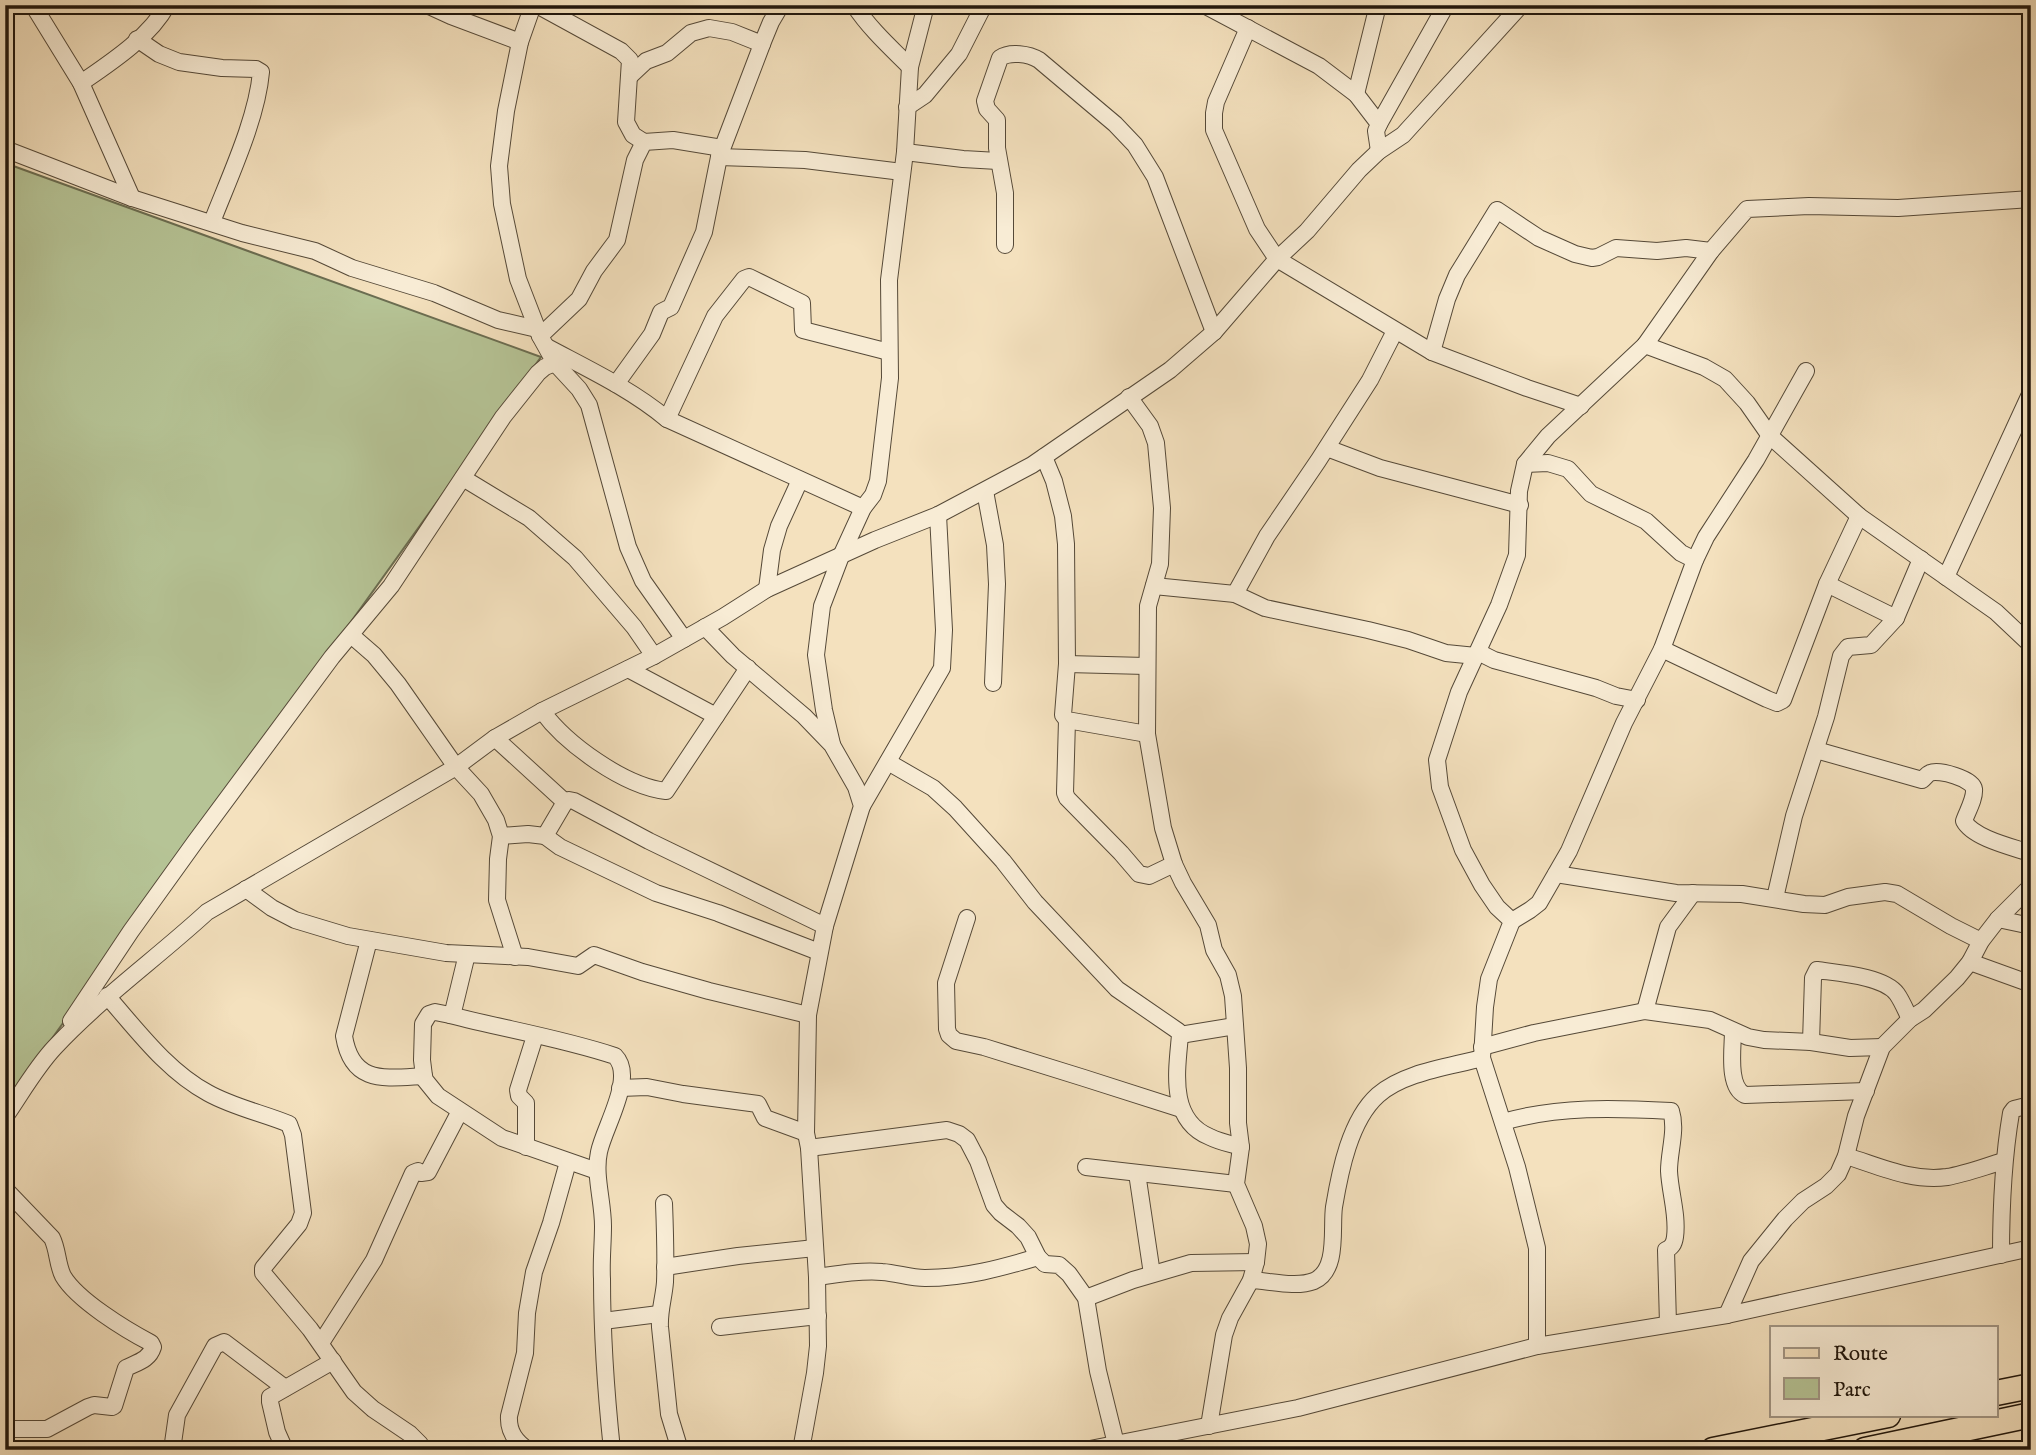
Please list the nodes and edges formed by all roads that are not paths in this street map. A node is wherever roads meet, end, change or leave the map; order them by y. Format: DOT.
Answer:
graph roads {
  1 [pos="33,5"];
  2 [pos="167,5"];
  3 [pos="427,5"];
  4 [pos="535,5"];
  5 [pos="781,5"];
  6 [pos="854,5"];
  7 [pos="926,5"];
  8 [pos="984,5"];
  9 [pos="1204,5"];
  10 [pos="1378,5"];
  11 [pos="1447,5"];
  12 [pos="1521,5"];
  13 [pos="1248,29"];
  14 [pos="137,39"];
  15 [pos="520,42"];
  16 [pos="762,44"];
  17 [pos="910,67"];
  18 [pos="630,76"];
  19 [pos="80,83"];
  20 [pos="1356,94"];
  21 [pos="908,107"];
  22 [pos="1379,124"];
  23 [pos="645,142"];
  24 [pos="5,149"];
  25 [pos="1379,151"];
  26 [pos="905,152"];
  27 [pos="721,153"];
  28 [pos="998,161"];
  29 [pos="902,172"];
  30 [pos="132,198"];
  31 [pos="2031,199"];
  32 [pos="212,222"];
  33 [pos="1005,246"];
  34 [pos="1710,251"];
  35 [pos="1277,259"];
  36 [pos="1395,331"];
  37 [pos="1214,332"];
  38 [pos="540,337"];
  39 [pos="1645,345"];
  40 [pos="889,352"];
  41 [pos="1432,352"];
  42 [pos="555,363"];
  43 [pos="1806,371"];
  44 [pos="616,384"];
  45 [pos="2031,392"];
  46 [pos="1129,397"];
  47 [pos="1581,406"];
  48 [pos="667,419"];
  49 [pos="1770,436"];
  50 [pos="1327,448"];
  51 [pos="1044,457"];
  52 [pos="1525,464"];
  53 [pos="463,478"];
  54 [pos="800,480"];
  55 [pos="985,491"];
  56 [pos="1520,505"];
  57 [pos="863,508"];
  58 [pos="938,515"];
  59 [pos="1859,516"];
  60 [pos="841,556"];
  61 [pos="1921,559"];
  62 [pos="1695,561"];
  63 [pos="1946,577"];
  64 [pos="1827,584"];
  65 [pos="1154,586"];
  66 [pos="767,589"];
  67 [pos="1235,594"];
  68 [pos="1896,618"];
  69 [pos="705,627"];
  70 [pos="351,635"];
  71 [pos="684,639"];
  72 [pos="2031,645"];
  73 [pos="1662,649"];
  74 [pos="1477,654"];
  75 [pos="654,656"];
  76 [pos="1068,664"];
  77 [pos="1146,666"];
  78 [pos="747,668"];
  79 [pos="628,669"];
  80 [pos="993,683"];
  81 [pos="1637,700"];
  82 [pos="542,711"];
  83 [pos="716,716"];
  84 [pos="1067,720"];
  85 [pos="1147,734"];
  86 [pos="495,738"];
  87 [pos="832,745"];
  88 [pos="1816,750"];
  89 [pos="888,762"];
  90 [pos="456,767"];
  91 [pos="565,803"];
  92 [pos="862,806"];
  93 [pos="501,836"];
  94 [pos="545,836"];
  95 [pos="2031,843"];
  96 [pos="2030,853"];
  97 [pos="1174,864"];
  98 [pos="1556,874"];
  99 [pos="2031,886"];
  100 [pos="246,889"];
  101 [pos="1693,893"];
  102 [pos="1775,898"];
  103 [pos="967,918"];
  104 [pos="1998,919"];
  105 [pos="1512,921"];
  106 [pos="825,926"];
  107 [pos="2031,926"];
  108 [pos="369,940"];
  109 [pos="1981,941"];
  110 [pos="819,952"];
  111 [pos="467,954"];
  112 [pos="515,957"];
  113 [pos="1970,962"];
  114 [pos="2031,984"];
  115 [pos="107,996"];
  116 [pos="1645,1011"];
  117 [pos="2031,1012"];
  118 [pos="450,1015"];
  119 [pos="808,1015"];
  120 [pos="1910,1019"];
  121 [pos="1235,1026"];
  122 [pos="1733,1031"];
  123 [pos="1180,1034"];
  124 [pos="535,1035"];
  125 [pos="1811,1042"];
  126 [pos="1882,1047"];
  127 [pos="52,1049"];
  128 [pos="1482,1052"];
  129 [pos="424,1076"];
  130 [pos="620,1088"];
  131 [pos="1866,1091"];
  132 [pos="2031,1100"];
  133 [pos="1181,1109"];
  134 [pos="460,1111"];
  135 [pos="5,1117"];
  136 [pos="1503,1122"];
  137 [pos="808,1141"];
  138 [pos="526,1147"];
  139 [pos="1241,1147"];
  140 [pos="1846,1156"];
  141 [pos="2004,1161"];
  142 [pos="568,1162"];
  143 [pos="1086,1167"];
  144 [pos="597,1171"];
  145 [pos="1137,1173"];
  146 [pos="1236,1184"];
  147 [pos="5,1189"];
  148 [pos="664,1203"];
  149 [pos="815,1248"];
  150 [pos="2031,1248"];
  151 [pos="2001,1255"];
  152 [pos="1038,1257"];
  153 [pos="1256,1262"];
  154 [pos="665,1267"];
  155 [pos="1152,1274"];
  156 [pos="817,1277"];
  157 [pos="1251,1280"];
  158 [pos="1086,1298"];
  159 [pos="659,1314"];
  160 [pos="818,1315"];
  161 [pos="1727,1315"];
  162 [pos="603,1321"];
  163 [pos="1668,1324"];
  164 [pos="720,1327"];
  165 [pos="321,1343"];
  166 [pos="1538,1346"];
  167 [pos="333,1361"];
  168 [pos="2031,1386"];
  169 [pos="285,1388"];
  170 [pos="1997,1393"];
  171 [pos="2031,1415"];
  172 [pos="1883,1416"];
  173 [pos="1209,1426"];
  174 [pos="5,1429"];
  175 [pos="1116,1444"];
  176 [pos="172,1450"];
  177 [pos="285,1450"];
  178 [pos="422,1450"];
  179 [pos="528,1450"];
  180 [pos="612,1450"];
  181 [pos="680,1450"];
  182 [pos="801,1450"];
  183 [pos="1085,1450"];
  184 [pos="1713,1450"];
  185 [pos="1865,1450"];
  1 -- 19 [label="street"];
  2 -- 14 [label="street"];
  3 -- 15 [label="street"];
  4 -- 15 [label="street"];
  4 -- 18 [label="street"];
  5 -- 16 [label="street"];
  6 -- 17 [label="street"];
  7 -- 17 [label="street"];
  8 -- 21 [label="street"];
  9 -- 13 [label="street"];
  10 -- 20 [label="street"];
  11 -- 22 [label="street"];
  12 -- 25 [label="street"];
  13 -- 20 [label="street"];
  13 -- 35 [label="street"];
  14 -- 19 [label="street"];
  14 -- 32 [label="street"];
  15 -- 38 [label="street"];
  16 -- 18 [label="street"];
  16 -- 27 [label="street"];
  17 -- 21 [label="street"];
  18 -- 23 [label="street"];
  19 -- 30 [label="street"];
  20 -- 22 [label="street"];
  21 -- 26 [label="street"];
  22 -- 25 [label="street"];
  23 -- 27 [label="street"];
  23 -- 38 [label="street"];
  24 -- 30 [label="street"];
  25 -- 35 [label="street"];
  26 -- 28 [label="street"];
  26 -- 29 [label="street"];
  27 -- 29 [label="street"];
  27 -- 44 [label="street"];
  28 -- 33 [label="street"];
  28 -- 37 [label="street"];
  29 -- 40 [label="street"];
  30 -- 32 [label="street"];
  31 -- 34 [label="street"];
  32 -- 38 [label="street"];
  34 -- 39 [label="street"];
  34 -- 41 [label="street"];
  35 -- 36 [label="street"];
  35 -- 37 [label="street"];
  36 -- 41 [label="street"];
  36 -- 50 [label="street"];
  37 -- 46 [label="street"];
  38 -- 42 [label="street"];
  38 -- 44 [label="street"];
  39 -- 47 [label="street"];
  39 -- 49 [label="street"];
  40 -- 48 [label="street"];
  40 -- 57 [label="street"];
  41 -- 47 [label="street"];
  42 -- 53 [label="street"];
  42 -- 71 [label="street"];
  43 -- 49 [label="street"];
  44 -- 48 [label="street"];
  45 -- 63 [label="street"];
  46 -- 51 [label="street"];
  46 -- 65 [label="street"];
  47 -- 52 [label="street"];
  48 -- 54 [label="street"];
  49 -- 59 [label="street"];
  49 -- 62 [label="street"];
  50 -- 56 [label="street"];
  50 -- 67 [label="street"];
  51 -- 55 [label="street"];
  51 -- 76 [label="street"];
  52 -- 56 [label="street"];
  52 -- 62 [label="street"];
  53 -- 70 [label="street"];
  53 -- 75 [label="street"];
  54 -- 57 [label="street"];
  54 -- 66 [label="street"];
  55 -- 58 [label="street"];
  55 -- 80 [label="street"];
  56 -- 74 [label="street"];
  57 -- 60 [label="street"];
  58 -- 60 [label="street"];
  58 -- 89 [label="street"];
  59 -- 61 [label="street"];
  59 -- 64 [label="street"];
  60 -- 66 [label="street"];
  60 -- 87 [label="street"];
  61 -- 63 [label="street"];
  61 -- 68 [label="street"];
  62 -- 73 [label="street"];
  63 -- 72 [label="street"];
  64 -- 68 [label="street"];
  64 -- 73 [label="street"];
  65 -- 67 [label="street"];
  65 -- 77 [label="street"];
  66 -- 69 [label="street"];
  67 -- 74 [label="street"];
  68 -- 88 [label="street"];
  69 -- 71 [label="street"];
  69 -- 78 [label="street"];
  70 -- 90 [label="street"];
  70 -- 127 [label="street"];
  71 -- 75 [label="street"];
  73 -- 81 [label="street"];
  74 -- 81 [label="street"];
  74 -- 105 [label="street"];
  75 -- 79 [label="street"];
  76 -- 77 [label="street"];
  76 -- 84 [label="street"];
  77 -- 85 [label="street"];
  78 -- 83 [label="street"];
  78 -- 87 [label="street"];
  79 -- 82 [label="street"];
  79 -- 83 [label="street"];
  81 -- 98 [label="street"];
  82 -- 83 [label="street"];
  82 -- 86 [label="street"];
  84 -- 85 [label="street"];
  84 -- 97 [label="street"];
  85 -- 97 [label="street"];
  86 -- 90 [label="street"];
  86 -- 91 [label="street"];
  87 -- 92 [label="street"];
  88 -- 96 [label="street"];
  88 -- 102 [label="street"];
  89 -- 92 [label="street"];
  89 -- 123 [label="street"];
  90 -- 93 [label="street"];
  90 -- 100 [label="street"];
  91 -- 94 [label="street"];
  91 -- 106 [label="street"];
  92 -- 106 [label="street"];
  93 -- 94 [label="street"];
  93 -- 112 [label="street"];
  94 -- 110 [label="street"];
  95 -- 96 [label="street"];
  97 -- 121 [label="street"];
  98 -- 101 [label="street"];
  98 -- 105 [label="street"];
  99 -- 104 [label="street"];
  100 -- 108 [label="street"];
  100 -- 115 [label="street"];
  101 -- 102 [label="street"];
  101 -- 116 [label="street"];
  102 -- 109 [label="street"];
  103 -- 133 [label="street"];
  104 -- 107 [label="street"];
  104 -- 109 [label="street"];
  105 -- 128 [label="street"];
  106 -- 110 [label="street"];
  108 -- 111 [label="street"];
  108 -- 129 [label="street"];
  109 -- 113 [label="street"];
  110 -- 119 [label="street"];
  111 -- 112 [label="street"];
  111 -- 118 [label="street"];
  112 -- 119 [label="street"];
  113 -- 114 [label="street"];
  113 -- 120 [label="street"];
  115 -- 127 [label="street"];
  115 -- 165 [label="street"];
  116 -- 122 [label="street"];
  116 -- 128 [label="street"];
  117 -- 132 [label="street"];
  118 -- 124 [label="street"];
  118 -- 129 [label="street"];
  119 -- 137 [label="street"];
  120 -- 125 [label="street"];
  120 -- 126 [label="street"];
  121 -- 123 [label="street"];
  121 -- 139 [label="street"];
  122 -- 125 [label="street"];
  122 -- 131 [label="street"];
  123 -- 133 [label="street"];
  124 -- 130 [label="street"];
  124 -- 138 [label="street"];
  125 -- 126 [label="street"];
  126 -- 131 [label="street"];
  127 -- 135 [label="street"];
  128 -- 136 [label="street"];
  128 -- 157 [label="street"];
  129 -- 134 [label="street"];
  130 -- 137 [label="street"];
  130 -- 144 [label="street"];
  131 -- 140 [label="street"];
  132 -- 141 [label="street"];
  133 -- 139 [label="street"];
  134 -- 138 [label="street"];
  134 -- 165 [label="street"];
  136 -- 163 [label="street"];
  136 -- 166 [label="street"];
  137 -- 149 [label="street"];
  137 -- 152 [label="street"];
  138 -- 142 [label="street"];
  139 -- 146 [label="street"];
  140 -- 141 [label="street"];
  140 -- 161 [label="street"];
  141 -- 151 [label="street"];
  142 -- 144 [label="street"];
  142 -- 179 [label="street"];
  143 -- 145 [label="street"];
  144 -- 162 [label="street"];
  145 -- 146 [label="street"];
  145 -- 155 [label="street"];
  146 -- 153 [label="street"];
  147 -- 174 [label="street"];
  148 -- 154 [label="street"];
  149 -- 154 [label="street"];
  149 -- 156 [label="street"];
  150 -- 151 [label="street"];
  151 -- 161 [label="street"];
  152 -- 156 [label="street"];
  152 -- 158 [label="street"];
  153 -- 155 [label="street"];
  153 -- 157 [label="street"];
  154 -- 159 [label="street"];
  155 -- 158 [label="street"];
  156 -- 160 [label="street"];
  157 -- 173 [label="street"];
  158 -- 175 [label="street"];
  159 -- 162 [label="street"];
  159 -- 181 [label="street"];
  160 -- 164 [label="street"];
  160 -- 182 [label="street"];
  161 -- 163 [label="street"];
  162 -- 180 [label="street"];
  163 -- 166 [label="street"];
  165 -- 167 [label="street"];
  166 -- 173 [label="street"];
  167 -- 169 [label="street"];
  167 -- 178 [label="street"];
  168 -- 170 [label="main road"];
  169 -- 176 [label="street"];
  169 -- 177 [label="street"];
  171 -- 185 [label="main road"];
  172 -- 184 [label="main road"];
  173 -- 175 [label="street"];
  175 -- 183 [label="street"];
}
